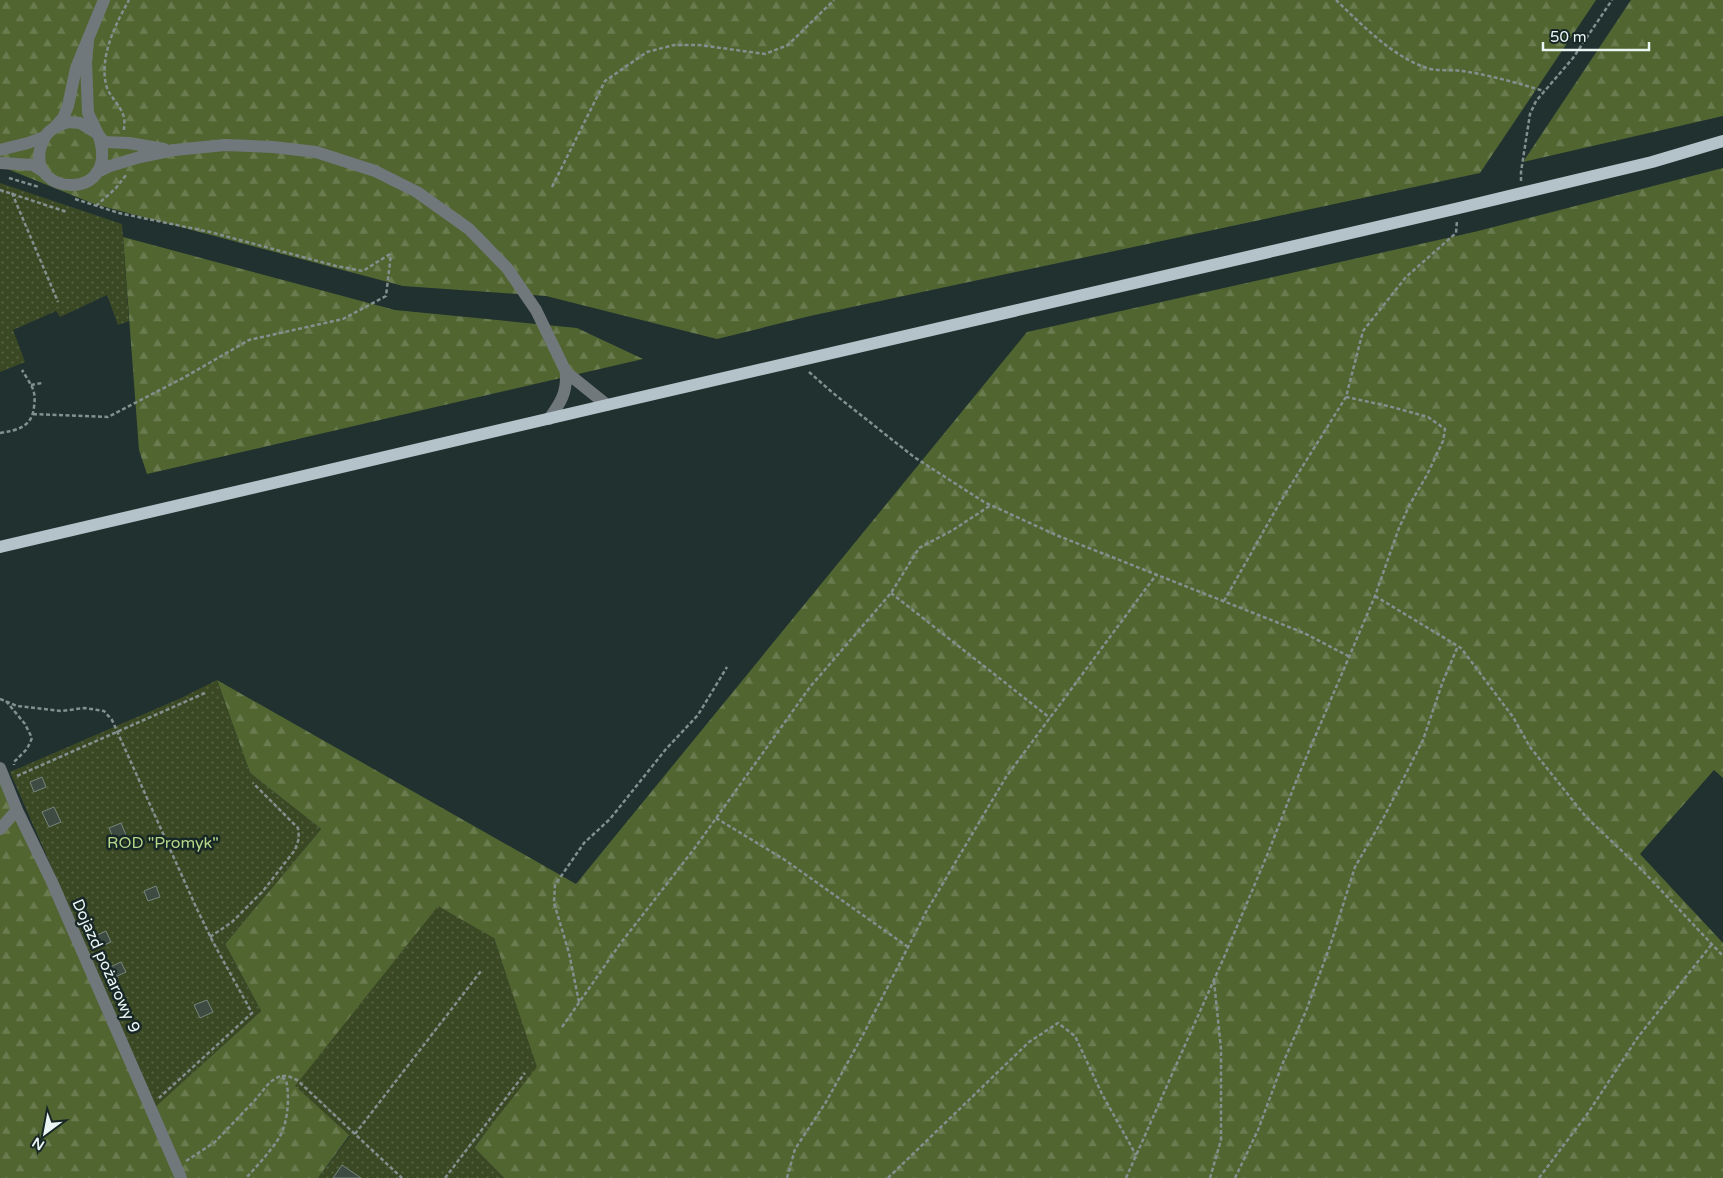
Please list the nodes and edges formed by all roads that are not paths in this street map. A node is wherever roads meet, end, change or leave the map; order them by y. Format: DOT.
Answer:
graph roads {
  1 [pos="104,0"];
  2 [pos="88,42"];
  3 [pos="55,127"];
  4 [pos="98,134"];
  5 [pos="44,137"];
  6 [pos="1723,142"];
  7 [pos="0,150"];
  8 [pos="174,150"];
  9 [pos="0,162"];
  10 [pos="44,172"];
  11 [pos="97,172"];
  12 [pos="566,372"];
  13 [pos="607,405"];
  14 [pos="549,419"];
  15 [pos="0,547"];
  16 [pos="0,768"];
  17 [pos="17,810"];
  18 [pos="0,829"];
  19 [pos="179,1173"];
  1 -- 2 [label="lane"];
  2 -- 3 [label="lane"];
  2 -- 4 [label="lane"];
  3 -- 4 [label="lane"];
  3 -- 5 [label="lane"];
  4 -- 8 [label="lane"];
  4 -- 11 [label="lane"];
  5 -- 7 [label="lane"];
  5 -- 10 [label="lane"];
  6 -- 13 [label="main road"];
  8 -- 11 [label="lane"];
  8 -- 12 [label="lane"];
  9 -- 10 [label="lane"];
  10 -- 11 [label="lane"];
  12 -- 13 [label="lane"];
  12 -- 14 [label="lane"];
  13 -- 14 [label="main road"];
  14 -- 15 [label="main road"];
  16 -- 17 [label="lane, Dojazd pożarowy 9"];
  17 -- 18 [label="lane"];
  17 -- 19 [label="lane, Dojazd pożarowy 9"];
}
